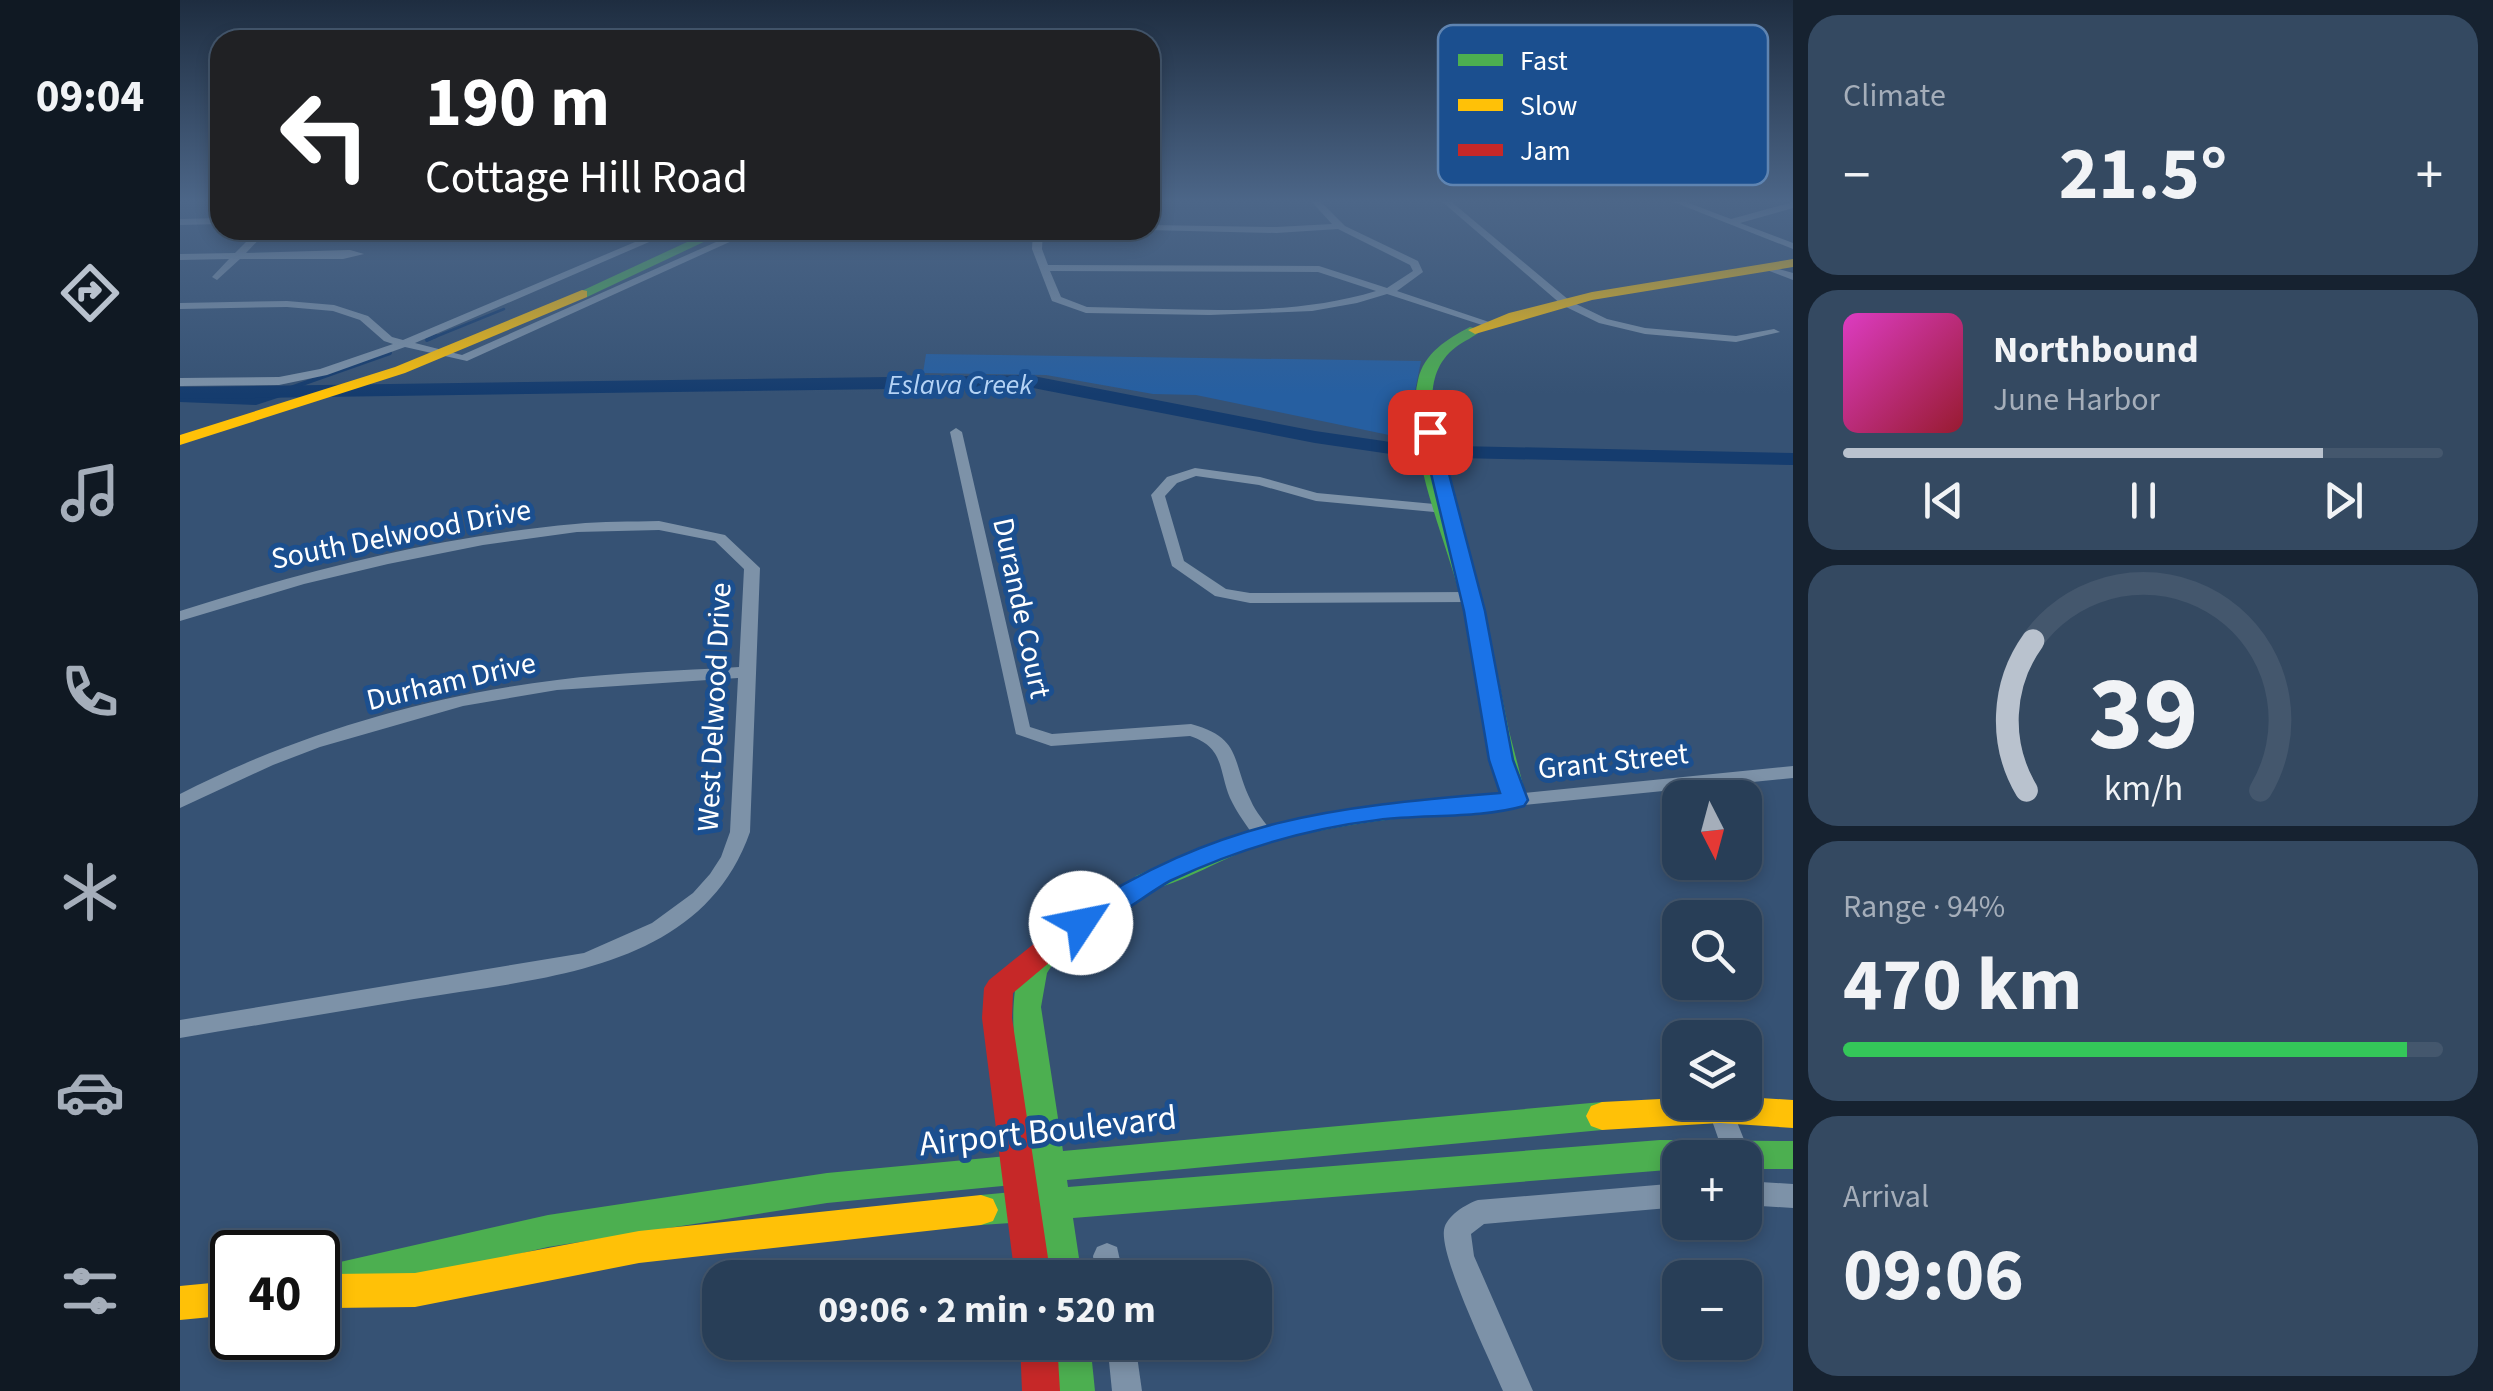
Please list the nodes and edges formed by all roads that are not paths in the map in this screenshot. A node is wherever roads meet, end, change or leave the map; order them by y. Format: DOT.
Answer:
graph roads {
  1 [pos="231,264"];
  2 [pos="592,264"];
  3 [pos="627,264"];
  4 [pos="642,264"];
  5 [pos="676,264"];
  6 [pos="1044,264"];
  7 [pos="1412,264"];
  8 [pos="1519,264"];
  9 [pos="1783,264"];
  10 [pos="1768,267"];
  11 [pos="1046,268"];
  12 [pos="1793,276"];
  13 [pos="217,277"];
  14 [pos="1388,290"];
  15 [pos="1566,303"];
  16 [pos="180,306"];
  17 [pos="1486,323"];
  18 [pos="1774,332"];
  19 [pos="405,343"];
  20 [pos="437,351"];
  21 [pos="180,382"];
  22 [pos="956,432"];
  23 [pos="180,440"];
  24 [pos="1446,510"];
  25 [pos="748,556"];
  26 [pos="1470,597"];
  27 [pos="180,616"];
  28 [pos="747,672"];
  29 [pos="1504,769"];
  30 [pos="1793,772"];
  31 [pos="1515,800"];
  32 [pos="180,802"];
  33 [pos="1474,804"];
  34 [pos="1264,834"];
  35 [pos="1051,946"];
  36 [pos="180,1030"];
  37 [pos="1662,1112"];
  38 [pos="1762,1112"];
  39 [pos="1793,1114"];
  40 [pos="1662,1154"];
  41 [pos="1793,1155"];
  42 [pos="1049,1165"];
  43 [pos="1762,1167"];
  44 [pos="1021,1168"];
  45 [pos="1762,1182"];
  46 [pos="1793,1196"];
  47 [pos="1662,1197"];
  48 [pos="1056,1206"];
  49 [pos="1024,1209"];
  50 [pos="1030,1260"];
  51 [pos="1062,1260"];
  52 [pos="340,1283"];
  53 [pos="340,1288"];
  54 [pos="210,1300"];
  55 [pos="180,1303"];
  56 [pos="1039,1360"];
  57 [pos="1073,1360"];
  58 [pos="1123,1360"];
  59 [pos="1041,1391"];
  60 [pos="1076,1391"];
  61 [pos="1127,1391"];
  62 [pos="1518,1391"];
  1 -- 13 [label="street"];
  2 -- 19 [label="street"];
  3 -- 20 [label="main road"];
  4 -- 20 [label="main road"];
  5 -- 20 [label="street"];
  6 -- 11 [label="street"];
  7 -- 14 [label="street"];
  8 -- 15 [label="street"];
  9 -- 10 [label="main road"];
  10 -- 12 [label="street"];
  10 -- 15 [label="main road"];
  11 -- 14 [label="street"];
  11 -- 14 [label="street"];
  14 -- 17 [label="street"];
  15 -- 17 [label="main road"];
  15 -- 18 [label="street"];
  16 -- 19 [label="street"];
  17 -- 24 [label="main road"];
  19 -- 20 [label="street"];
  19 -- 21 [label="street"];
  20 -- 23 [label="main road"];
  22 -- 34 [label="street, Durande Court"];
  24 -- 26 [label="main road"];
  24 -- 26 [label="street"];
  25 -- 27 [label="street, South Delwood Drive"];
  25 -- 28 [label="street, West Delwood Drive"];
  26 -- 29 [label="main road"];
  28 -- 32 [label="street, Durham Drive"];
  28 -- 36 [label="street, West Delwood Drive"];
  29 -- 31 [label="main road"];
  29 -- 33 [label="main road"];
  30 -- 31 [label="street, Grant Street"];
  31 -- 33 [label="main road, Grant Street"];
  33 -- 34 [label="main road, Grant Street"];
  34 -- 35 [label="main road, Grant Street"];
  35 -- 42 [label="main road"];
  35 -- 44 [label="main road, Grant Street"];
  37 -- 42 [label="main road, Airport Boulevard"];
  38 -- 39 [label="main road, Airport Boulevard"];
  40 -- 48 [label="main road, Airport Boulevard"];
  41 -- 43 [label="main road, Airport Boulevard"];
  42 -- 44 [label="main road, Airport Boulevard"];
  42 -- 48 [label="main road"];
  44 -- 49 [label="main road, Grant Street"];
  44 -- 52 [label="main road, Airport Boulevard"];
  45 -- 46 [label="street"];
  47 -- 62 [label="street"];
  48 -- 49 [label="main road, Airport Boulevard"];
  48 -- 51 [label="main road"];
  49 -- 50 [label="main road, Grant Street"];
  49 -- 53 [label="main road, Airport Boulevard"];
  54 -- 55 [label="main road"];
  56 -- 59 [label="main road"];
  57 -- 60 [label="main road"];
  58 -- 61 [label="street"];
}
